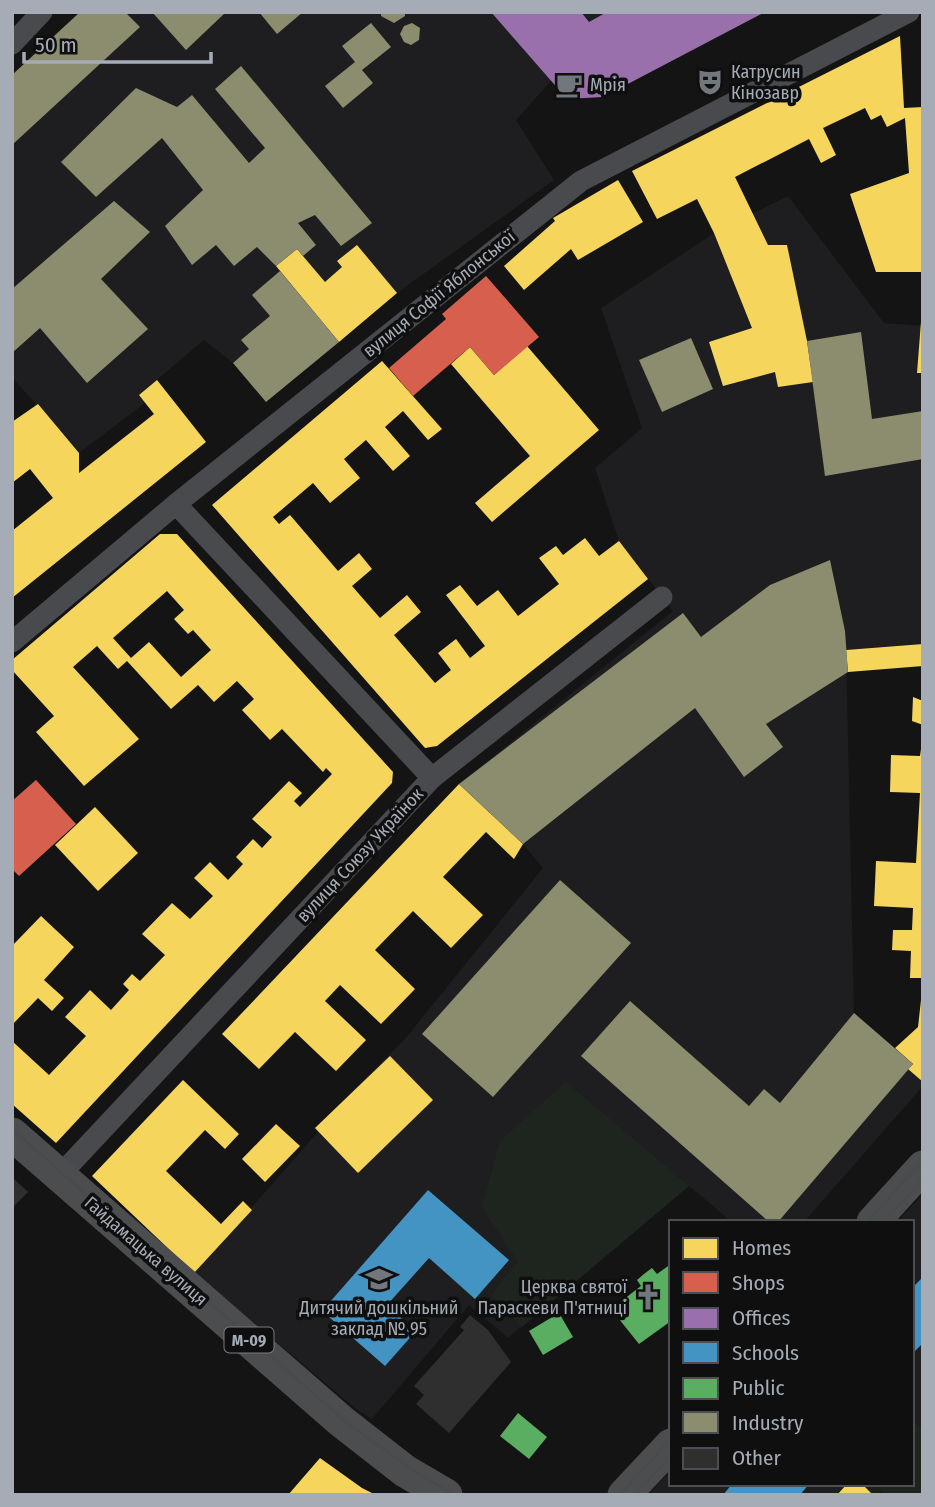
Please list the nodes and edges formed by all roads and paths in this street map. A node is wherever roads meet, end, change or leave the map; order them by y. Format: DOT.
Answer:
graph roads {
  1 [pos="42,12"];
  2 [pos="909,12"];
  3 [pos="12,44"];
  4 [pos="176,504"];
  5 [pos="662,597"];
  6 [pos="12,642"];
  7 [pos="432,778"];
  8 [pos="12,1134"];
  9 [pos="923,1167"];
  10 [pos="60,1175"];
  11 [pos="875,1220"];
  12 [pos="669,1447"];
  13 [pos="446,1495"];
  14 [pos="624,1495"];
  1 -- 3 [label="street"];
  2 -- 4 [label="street, вулиця Софії Яблонської"];
  4 -- 6 [label="street, вулиця Софії Яблонської"];
  4 -- 7 [label="street, вулиця Союзу Українок"];
  5 -- 7 [label="street"];
  7 -- 10 [label="street, вулиця Союзу Українок"];
  8 -- 10 [label="main road, Гайдамацька вулиця / М-09"];
  9 -- 11 [label="main road"];
  10 -- 13 [label="main road, Гайдамацька вулиця / М-09"];
  12 -- 14 [label="main road"];
}
